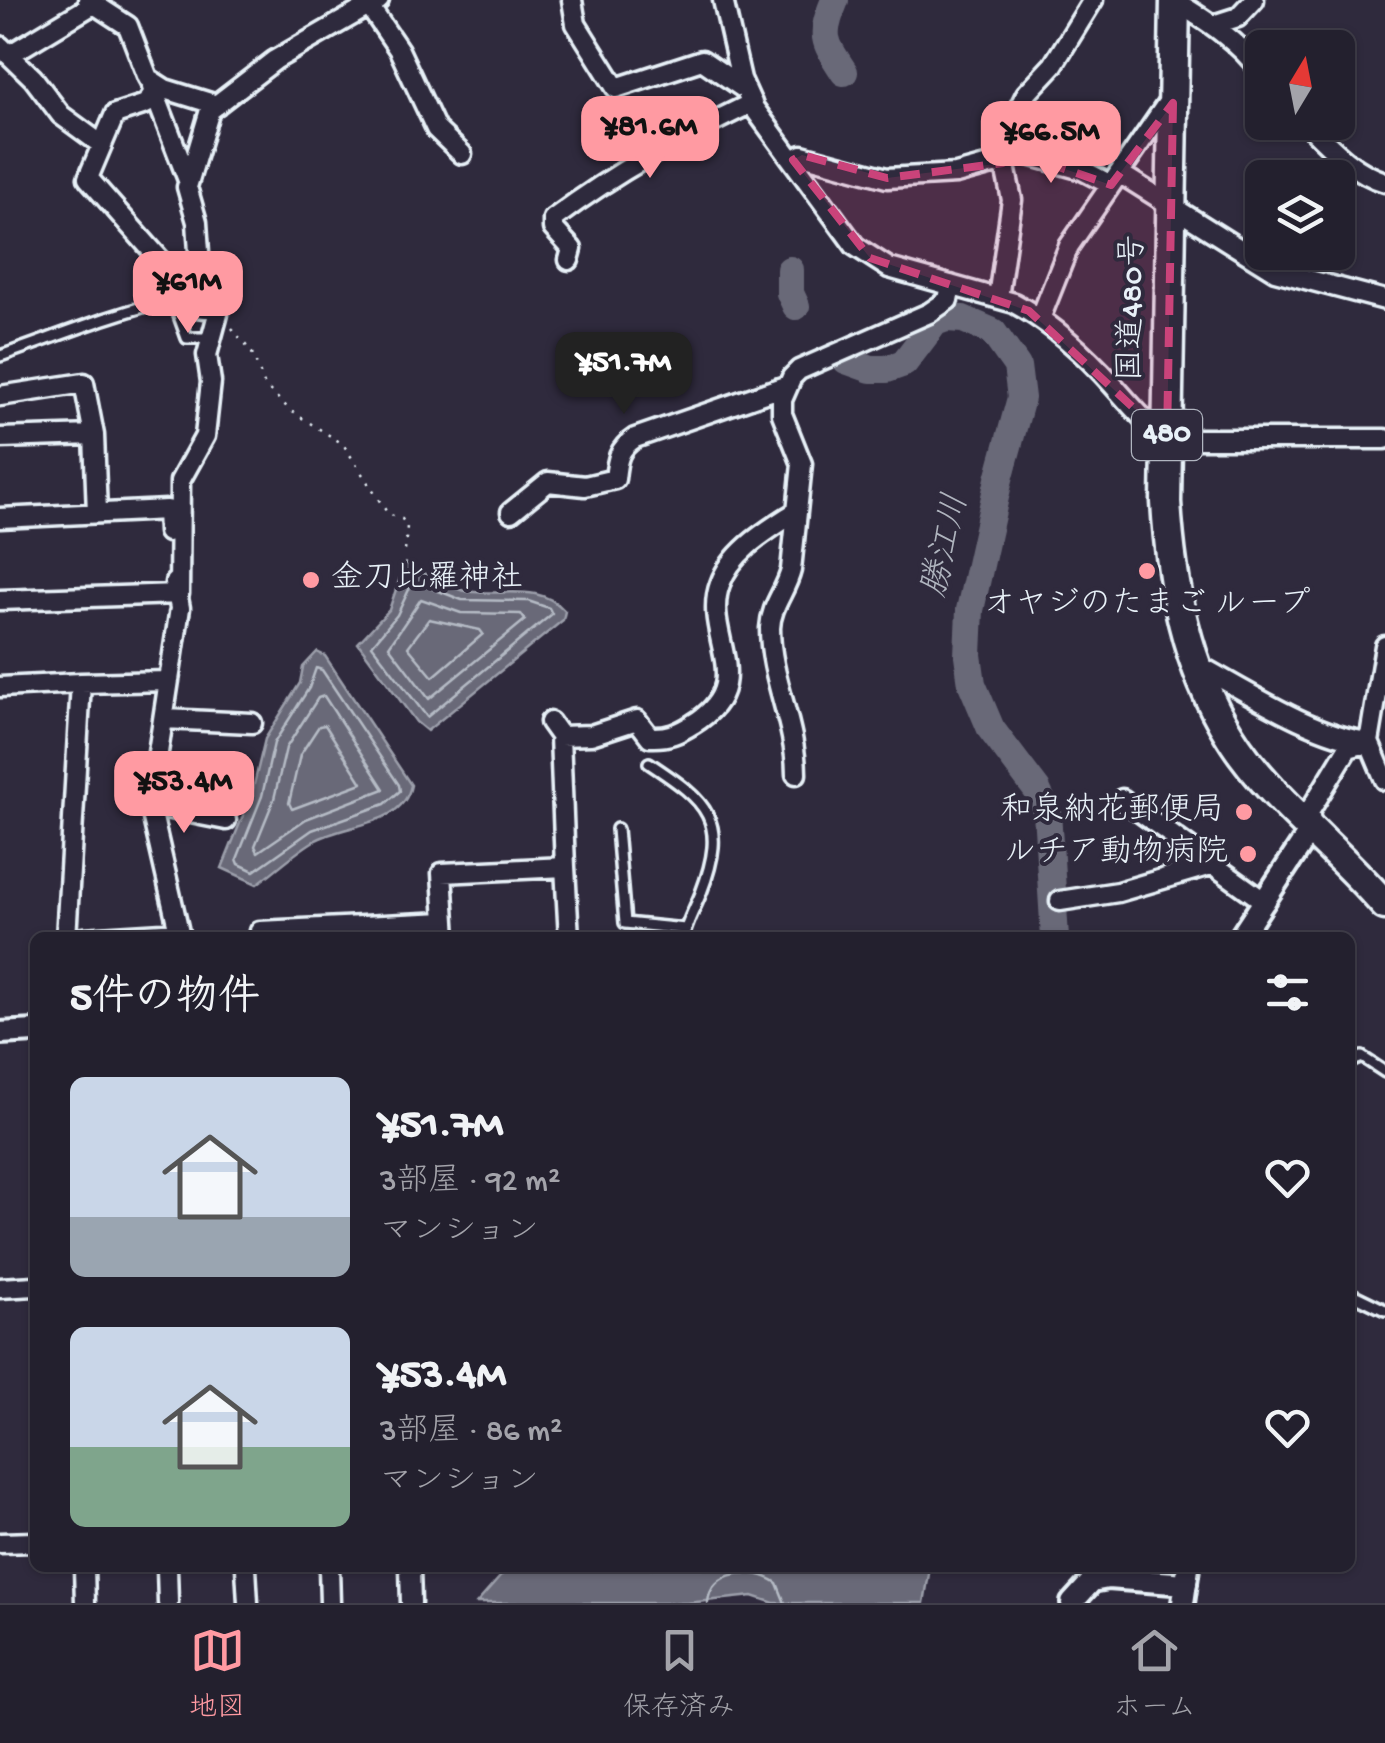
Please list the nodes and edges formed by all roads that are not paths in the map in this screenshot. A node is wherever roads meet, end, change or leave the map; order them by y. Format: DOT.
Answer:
graph roads {
  1 [pos="572,0"];
  2 [pos="724,0"];
  3 [pos="1094,0"];
  4 [pos="1175,0"];
  5 [pos="1254,0"];
  6 [pos="90,2"];
  7 [pos="374,3"];
  8 [pos="1213,24"];
  9 [pos="4,50"];
  10 [pos="1245,51"];
  11 [pos="151,85"];
  12 [pos="750,97"];
  13 [pos="1173,104"];
  14 [pos="217,105"];
  15 [pos="1325,140"];
  16 [pos="102,145"];
  17 [pos="462,154"];
  18 [pos="1006,155"];
  19 [pos="793,160"];
  20 [pos="1115,179"];
  21 [pos="189,180"];
  22 [pos="1385,182"];
  23 [pos="1171,208"];
  24 [pos="569,260"];
  25 [pos="952,286"];
  26 [pos="998,298"];
  27 [pos="1385,300"];
  28 [pos="212,309"];
  29 [pos="1040,319"];
  30 [pos="0,356"];
  31 [pos="788,386"];
  32 [pos="0,396"];
  33 [pos="94,435"];
  34 [pos="0,438"];
  35 [pos="1385,439"];
  36 [pos="1167,440"];
  37 [pos="797,511"];
  38 [pos="511,512"];
  39 [pos="97,513"];
  40 [pos="0,518"];
  41 [pos="179,594"];
  42 [pos="0,600"];
  43 [pos="1385,646"];
  44 [pos="1196,664"];
  45 [pos="169,681"];
  46 [pos="82,683"];
  47 [pos="0,687"];
  48 [pos="164,720"];
  49 [pos="252,723"];
  50 [pos="1369,742"];
  51 [pos="649,764"];
  52 [pos="796,774"];
  53 [pos="1385,780"];
  54 [pos="1122,799"];
  55 [pos="150,805"];
  56 [pos="226,820"];
  57 [pos="1312,828"];
  58 [pos="617,829"];
  59 [pos="1214,864"];
  60 [pos="565,867"];
  61 [pos="1382,898"];
  62 [pos="1060,901"];
  63 [pos="1265,902"];
  64 [pos="445,930"];
  65 [pos="66,932"];
  66 [pos="179,932"];
  67 [pos="260,932"];
  68 [pos="569,932"];
  69 [pos="678,932"];
  70 [pos="684,932"];
  71 [pos="1244,932"];
  72 [pos="30,1031"];
  73 [pos="0,1032"];
  74 [pos="1355,1060"];
  75 [pos="1385,1072"];
  76 [pos="30,1286"];
  77 [pos="0,1288"];
  78 [pos="1355,1295"];
  79 [pos="1385,1310"];
  80 [pos="30,1542"];
  81 [pos="0,1543"];
  82 [pos="84,1572"];
  83 [pos="167,1572"];
  84 [pos="246,1572"];
  85 [pos="329,1572"];
  86 [pos="410,1572"];
  87 [pos="1186,1585"];
  88 [pos="86,1603"];
  89 [pos="168,1603"];
  90 [pos="248,1603"];
  91 [pos="330,1603"];
  92 [pos="411,1603"];
  93 [pos="1072,1603"];
  1 -- 12 [label="street"];
  2 -- 12 [label="street"];
  3 -- 18 [label="street"];
  4 -- 8 [label="street"];
  4 -- 13 [label="highway, 国道480号 / 480"];
  5 -- 8 [label="street"];
  6 -- 9 [label="street"];
  6 -- 11 [label="street"];
  7 -- 14 [label="street"];
  7 -- 17 [label="street"];
  8 -- 10 [label="street"];
  9 -- 16 [label="street"];
  11 -- 14 [label="street"];
  11 -- 16 [label="street"];
  11 -- 21 [label="street"];
  12 -- 19 [label="street"];
  12 -- 24 [label="street"];
  13 -- 20 [label="street"];
  13 -- 23 [label="highway, 国道480号 / 480"];
  14 -- 21 [label="street"];
  15 -- 22 [label="street"];
  16 -- 28 [label="street"];
  18 -- 19 [label="street"];
  18 -- 20 [label="street"];
  18 -- 26 [label="street"];
  19 -- 25 [label="street"];
  20 -- 23 [label="street"];
  20 -- 29 [label="street"];
  21 -- 28 [label="street"];
  23 -- 27 [label="street"];
  23 -- 36 [label="highway, 国道480号 / 480"];
  25 -- 26 [label="street"];
  25 -- 31 [label="street"];
  26 -- 29 [label="street"];
  28 -- 30 [label="lane"];
  28 -- 41 [label="street"];
  29 -- 36 [label="street"];
  31 -- 37 [label="street"];
  31 -- 38 [label="street"];
  32 -- 33 [label="street"];
  33 -- 34 [label="street"];
  33 -- 39 [label="street"];
  35 -- 36 [label="street"];
  36 -- 44 [label="highway, 国道480号 / 480"];
  37 -- 52 [label="street"];
  37 -- 60 [label="street"];
  39 -- 40 [label="street"];
  39 -- 41 [label="street"];
  41 -- 42 [label="street"];
  41 -- 45 [label="street"];
  43 -- 50 [label="street"];
  44 -- 50 [label="street"];
  44 -- 57 [label="highway, 国道480号 / 480"];
  45 -- 46 [label="street"];
  45 -- 48 [label="street"];
  46 -- 47 [label="street"];
  46 -- 65 [label="street"];
  48 -- 49 [label="street"];
  48 -- 55 [label="street"];
  50 -- 53 [label="street"];
  50 -- 57 [label="street"];
  51 -- 70 [label="lane"];
  54 -- 59 [label="street"];
  55 -- 56 [label="street"];
  55 -- 66 [label="street"];
  57 -- 61 [label="highway, 国道480号 / 480"];
  57 -- 63 [label="street"];
  58 -- 69 [label="lane"];
  59 -- 62 [label="street"];
  59 -- 63 [label="street"];
  60 -- 64 [label="street"];
  60 -- 68 [label="street"];
  63 -- 71 [label="street"];
  64 -- 67 [label="street"];
  72 -- 73 [label="street"];
  74 -- 75 [label="lane"];
  76 -- 77 [label="street"];
  78 -- 79 [label="lane"];
  80 -- 81 [label="street"];
  82 -- 88 [label="street"];
  83 -- 89 [label="street"];
  84 -- 90 [label="street"];
  85 -- 91 [label="street"];
  86 -- 92 [label="street"];
  87 -- 93 [label="street"];
}
